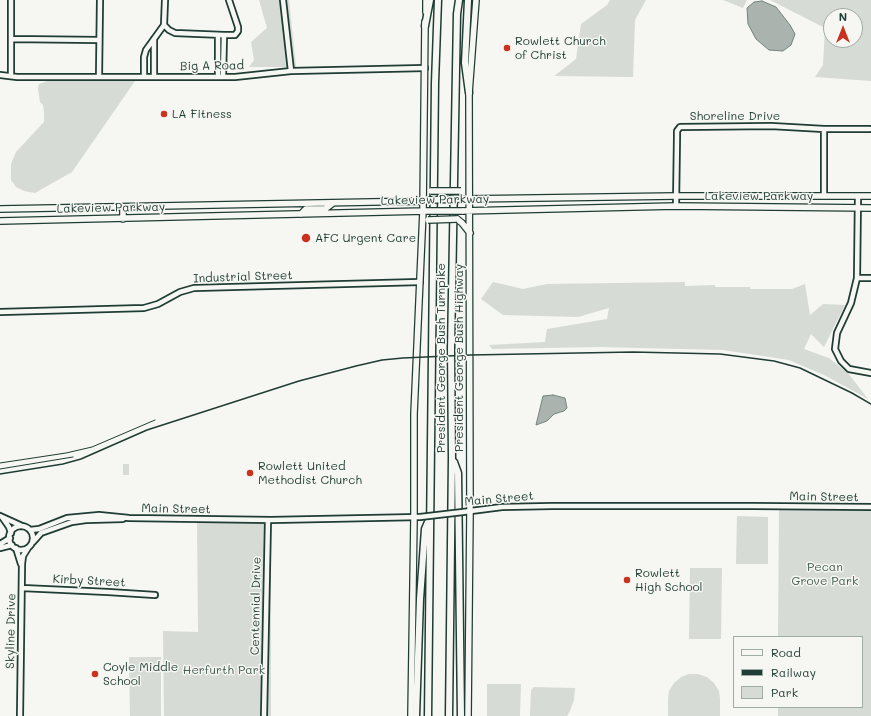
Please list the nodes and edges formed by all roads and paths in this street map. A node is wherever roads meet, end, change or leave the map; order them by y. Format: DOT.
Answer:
graph roads {
  1 [pos="11,0"];
  2 [pos="100,0"];
  3 [pos="165,0"];
  4 [pos="229,0"];
  5 [pos="283,0"];
  6 [pos="426,0"];
  7 [pos="430,0"];
  8 [pos="438,0"];
  9 [pos="459,0"];
  10 [pos="468,0"];
  11 [pos="476,0"];
  12 [pos="164,25"];
  13 [pos="425,26"];
  14 [pos="218,35"];
  15 [pos="224,35"];
  16 [pos="11,39"];
  17 [pos="154,39"];
  18 [pos="99,40"];
  19 [pos="425,68"];
  20 [pos="291,71"];
  21 [pos="0,75"];
  22 [pos="11,75"];
  23 [pos="99,77"];
  24 [pos="144,77"];
  25 [pos="154,77"];
  26 [pos="218,77"];
  27 [pos="223,77"];
  28 [pos="469,93"];
  29 [pos="824,129"];
  30 [pos="870,129"];
  31 [pos="423,174"];
  32 [pos="470,176"];
  33 [pos="676,196"];
  34 [pos="824,196"];
  35 [pos="858,196"];
  36 [pos="871,196"];
  37 [pos="573,197"];
  38 [pos="470,199"];
  39 [pos="425,201"];
  40 [pos="333,203"];
  41 [pos="240,205"];
  42 [pos="676,206"];
  43 [pos="123,207"];
  44 [pos="573,208"];
  45 [pos="858,208"];
  46 [pos="871,208"];
  47 [pos="0,209"];
  48 [pos="425,211"];
  49 [pos="470,211"];
  50 [pos="301,214"];
  51 [pos="240,216"];
  52 [pos="123,219"];
  53 [pos="0,222"];
  54 [pos="422,225"];
  55 [pos="470,233"];
  56 [pos="857,278"];
  57 [pos="871,278"];
  58 [pos="420,282"];
  59 [pos="0,312"];
  60 [pos="871,373"];
  61 [pos="452,458"];
  62 [pos="871,508"];
  63 [pos="470,511"];
  64 [pos="1,517"];
  65 [pos="417,517"];
  66 [pos="430,517"];
  67 [pos="129,518"];
  68 [pos="268,520"];
  69 [pos="23,527"];
  70 [pos="30,530"];
  71 [pos="10,536"];
  72 [pos="33,542"];
  73 [pos="0,544"];
  74 [pos="14,547"];
  75 [pos="0,548"];
  76 [pos="28,548"];
  77 [pos="22,570"];
  78 [pos="22,588"];
  79 [pos="155,595"];
  80 [pos="20,716"];
  81 [pos="264,716"];
  82 [pos="411,716"];
  83 [pos="416,716"];
  84 [pos="428,716"];
  85 [pos="449,716"];
  86 [pos="461,716"];
  87 [pos="468,716"];
  1 -- 16 [label="street"];
  2 -- 18 [label="street"];
  3 -- 12 [label="street"];
  4 -- 15 [label="street"];
  5 -- 20 [label="street"];
  6 -- 13 [label="main road"];
  7 -- 13 [label="highway"];
  8 -- 66 [label="highway, President George Bush Turnpike"];
  9 -- 61 [label="highway, President George Bush Turnpike"];
  10 -- 28 [label="highway"];
  11 -- 28 [label="main road, President George Bush Highway"];
  12 -- 14 [label="street"];
  12 -- 17 [label="street"];
  13 -- 19 [label="main road"];
  14 -- 15 [label="street"];
  14 -- 26 [label="street"];
  15 -- 27 [label="street"];
  16 -- 18 [label="street"];
  16 -- 22 [label="street"];
  17 -- 24 [label="street"];
  17 -- 25 [label="street"];
  18 -- 23 [label="street"];
  19 -- 20 [label="street, Big A Road"];
  19 -- 31 [label="main road"];
  20 -- 27 [label="street, Big A Road"];
  21 -- 22 [label="street, Big A Road"];
  22 -- 23 [label="street, Big A Road"];
  23 -- 24 [label="street, Big A Road"];
  24 -- 25 [label="street, Big A Road"];
  25 -- 26 [label="street, Big A Road"];
  26 -- 27 [label="street, Big A Road"];
  28 -- 32 [label="main road, President George Bush Highway"];
  29 -- 30 [label="street, Shoreline Drive"];
  29 -- 33 [label="street, Shoreline Drive"];
  29 -- 34 [label="street"];
  31 -- 32 [label="main road, bridge"];
  31 -- 39 [label="main road"];
  32 -- 38 [label="main road, President George Bush Highway"];
  33 -- 34 [label="main road, Lakeview Parkway"];
  33 -- 37 [label="main road, Lakeview Parkway"];
  33 -- 42 [label="street, Shoreline Drive"];
  34 -- 35 [label="main road, Lakeview Parkway"];
  35 -- 36 [label="main road, Lakeview Parkway"];
  35 -- 45 [label="street"];
  37 -- 38 [label="main road, Lakeview Parkway"];
  37 -- 44 [label="main road"];
  38 -- 39 [label="main road, Lakeview Parkway, bridge"];
  38 -- 49 [label="main road, President George Bush Highway"];
  39 -- 40 [label="main road, Lakeview Parkway"];
  39 -- 48 [label="main road"];
  40 -- 41 [label="main road, Lakeview Parkway"];
  40 -- 50 [label="main road"];
  41 -- 43 [label="main road, Lakeview Parkway"];
  41 -- 51 [label="main road"];
  42 -- 44 [label="main road, Lakeview Parkway"];
  42 -- 45 [label="main road, Lakeview Parkway"];
  43 -- 47 [label="main road, Lakeview Parkway"];
  43 -- 52 [label="main road"];
  44 -- 49 [label="main road, Lakeview Parkway"];
  45 -- 46 [label="main road, Lakeview Parkway"];
  45 -- 56 [label="street"];
  48 -- 49 [label="main road, Lakeview Parkway, bridge"];
  48 -- 50 [label="main road, Lakeview Parkway"];
  48 -- 54 [label="main road"];
  49 -- 55 [label="main road, President George Bush Highway"];
  50 -- 51 [label="main road, Lakeview Parkway"];
  51 -- 52 [label="main road, Lakeview Parkway"];
  52 -- 53 [label="main road, Lakeview Parkway"];
  54 -- 55 [label="main road, bridge"];
  54 -- 58 [label="main road"];
  55 -- 63 [label="main road, President George Bush Highway"];
  56 -- 57 [label="street"];
  56 -- 60 [label="street"];
  58 -- 59 [label="street, Industrial Street"];
  58 -- 65 [label="main road"];
  61 -- 85 [label="highway, President George Bush Turnpike"];
  61 -- 86 [label="highway"];
  62 -- 63 [label="street, Main Street"];
  63 -- 65 [label="street, Main Street, bridge"];
  63 -- 87 [label="main road, President George Bush Highway"];
  64 -- 69 [label="street"];
  64 -- 71 [label="street"];
  65 -- 68 [label="street, Main Street"];
  65 -- 82 [label="main road"];
  66 -- 83 [label="highway"];
  66 -- 84 [label="highway, President George Bush Turnpike"];
  67 -- 68 [label="street, Main Street"];
  67 -- 70 [label="street, Main Street"];
  67 -- 72 [label="street, Main Street"];
  68 -- 81 [label="street, Centennial Drive"];
  69 -- 70 [label="street"];
  69 -- 71 [label="street"];
  70 -- 72 [label="street"];
  71 -- 73 [label="street"];
  71 -- 74 [label="street"];
  72 -- 76 [label="street, Main Street"];
  74 -- 75 [label="street"];
  74 -- 76 [label="street"];
  74 -- 77 [label="street, Skyline Drive"];
  76 -- 77 [label="street, Skyline Drive"];
  77 -- 78 [label="street, Skyline Drive"];
  78 -- 79 [label="street, Kirby Street"];
  78 -- 80 [label="street, Skyline Drive"];
}
